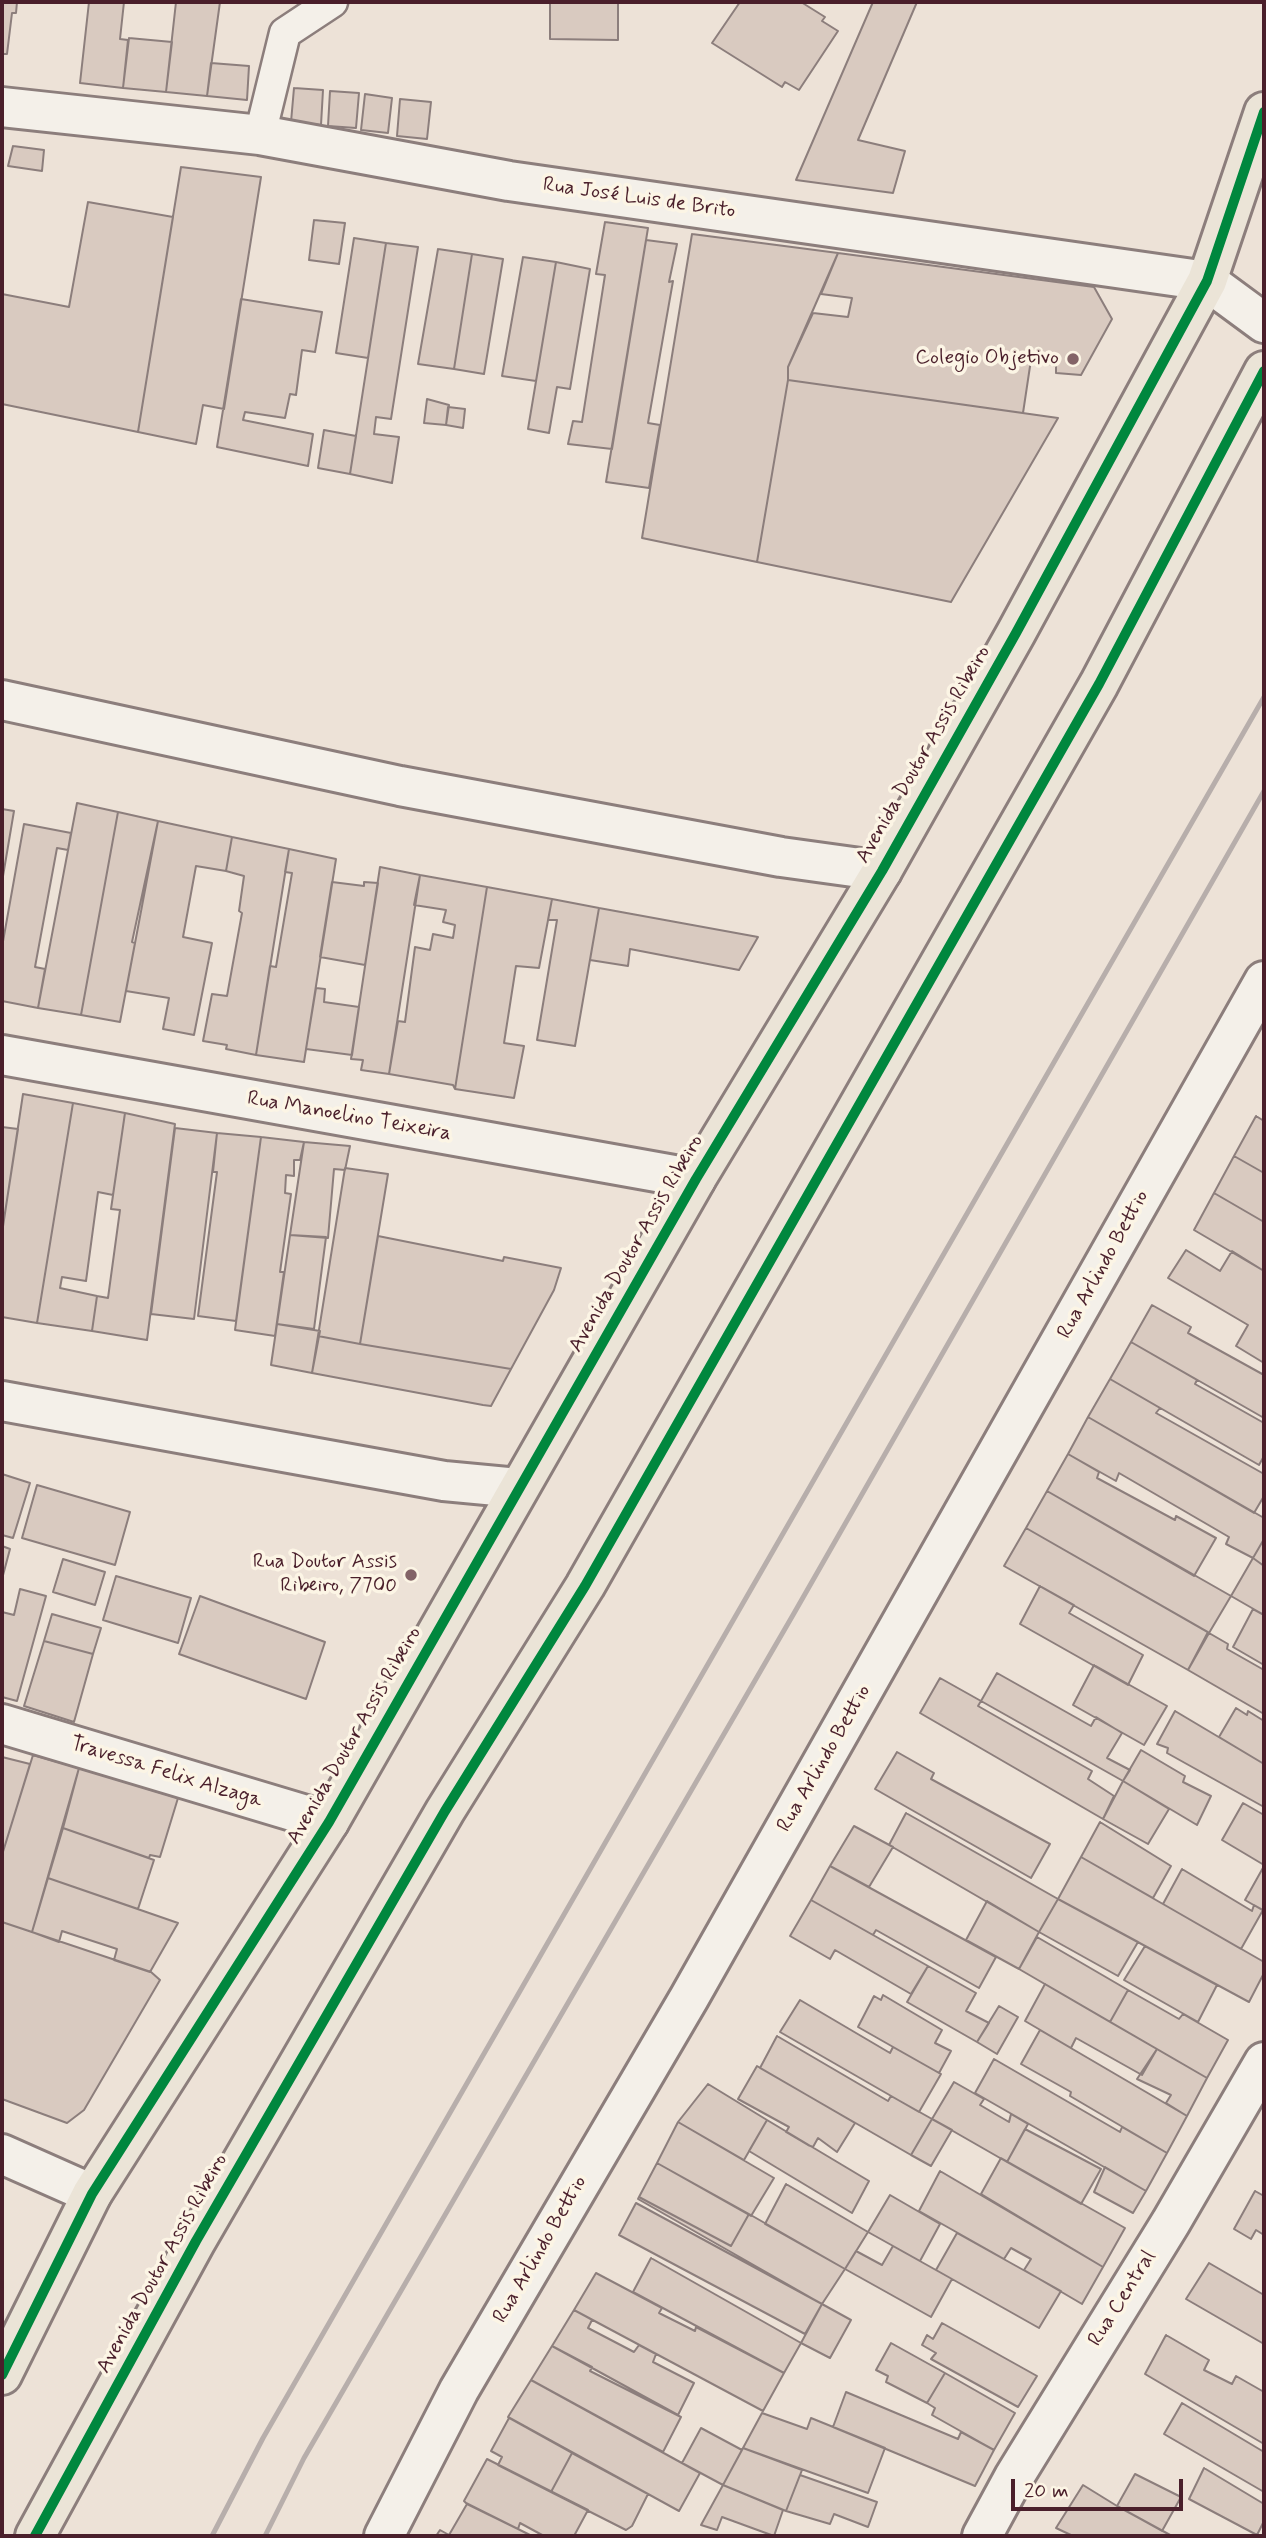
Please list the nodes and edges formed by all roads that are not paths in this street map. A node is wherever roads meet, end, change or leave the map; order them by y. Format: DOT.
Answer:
graph roads {
  1 [pos="331,2"];
  2 [pos="2,107"];
  3 [pos="1264,111"];
  4 [pos="260,135"];
  5 [pos="1207,281"];
  6 [pos="1264,323"];
  7 [pos="1264,371"];
  8 [pos="2,700"];
  9 [pos="881,871"];
  10 [pos="1264,981"];
  11 [pos="2,1055"];
  12 [pos="696,1179"];
  13 [pos="2,1401"];
  14 [pos="518,1488"];
  15 [pos="2,1724"];
  16 [pos="329,1822"];
  17 [pos="1264,2062"];
  18 [pos="2,2154"];
  19 [pos="92,2193"];
  20 [pos="2,2375"];
  21 [pos="36,2536"];
  22 [pos="384,2536"];
  23 [pos="982,2536"];
  1 -- 4 [label="lane"];
  2 -- 4 [label="street, Rua José Luis de Brito"];
  3 -- 5 [label="main road, Avenida Doutor Assis Ribeiro"];
  4 -- 5 [label="street, Rua José Luis de Brito"];
  5 -- 6 [label="street, Rua José Luis de Brito"];
  5 -- 9 [label="main road, Avenida Doutor Assis Ribeiro"];
  7 -- 21 [label="main road, Avenida Doutor Assis Ribeiro"];
  8 -- 9 [label="street"];
  9 -- 12 [label="main road, Avenida Doutor Assis Ribeiro"];
  10 -- 22 [label="street, Rua Arlindo Bettio"];
  11 -- 12 [label="street, Rua Manoelino Teixeira"];
  12 -- 14 [label="main road, Avenida Doutor Assis Ribeiro"];
  13 -- 14 [label="street"];
  14 -- 16 [label="main road, Avenida Doutor Assis Ribeiro"];
  15 -- 16 [label="street, Travessa Felix Alzaga"];
  16 -- 19 [label="main road, Avenida Doutor Assis Ribeiro"];
  17 -- 23 [label="street, Rua Central"];
  18 -- 19 [label="street"];
  19 -- 20 [label="main road, Avenida Doutor Assis Ribeiro"];
}
